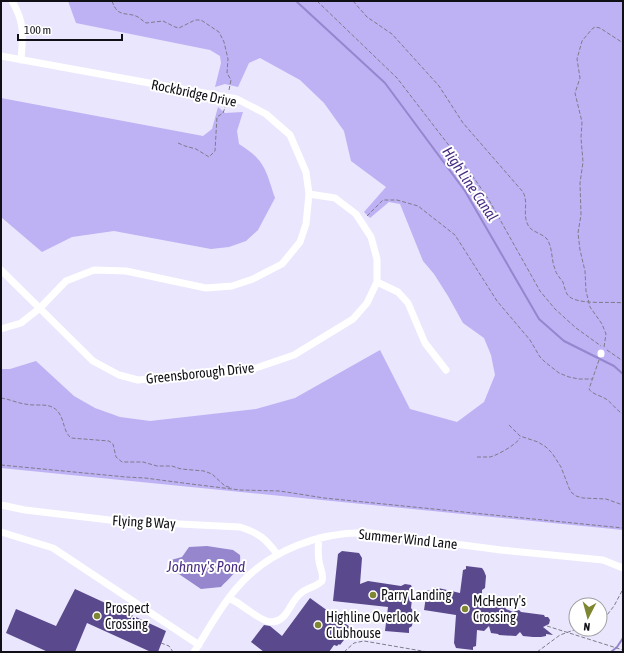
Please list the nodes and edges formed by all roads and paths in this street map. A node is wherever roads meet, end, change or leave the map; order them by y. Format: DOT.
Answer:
graph roads {
  1 [pos="12,1"];
  2 [pos="112,1"];
  3 [pos="317,1"];
  4 [pos="353,1"];
  5 [pos="623,43"];
  6 [pos="1,56"];
  7 [pos="21,60"];
  8 [pos="228,98"];
  9 [pos="178,143"];
  10 [pos="309,194"];
  11 [pos="361,222"];
  12 [pos="1,270"];
  13 [pos="377,282"];
  14 [pos="589,303"];
  15 [pos="623,303"];
  16 [pos="40,308"];
  17 [pos="1,329"];
  18 [pos="602,352"];
  19 [pos="623,361"];
  20 [pos="598,363"];
  21 [pos="446,370"];
  22 [pos="592,378"];
  23 [pos="1,398"];
  24 [pos="623,414"];
  25 [pos="509,425"];
  26 [pos="520,436"];
  27 [pos="477,456"];
  28 [pos="1,465"];
  29 [pos="235,489"];
  30 [pos="1,505"];
  31 [pos="623,505"];
  32 [pos="623,528"];
  33 [pos="1,532"];
  34 [pos="318,538"];
  35 [pos="277,554"];
  36 [pos="623,568"];
  37 [pos="623,589"];
  38 [pos="229,598"];
  39 [pos="608,614"];
  40 [pos="547,626"];
  41 [pos="568,632"];
  42 [pos="161,643"];
  43 [pos="199,645"];
  44 [pos="623,650"];
  45 [pos="173,652"];
  46 [pos="194,652"];
  47 [pos="344,652"];
  48 [pos="428,652"];
  49 [pos="537,652"];
  1 -- 7 [label="street"];
  2 -- 8 [label="path"];
  3 -- 18 [label="path"];
  4 -- 14 [label="path"];
  5 -- 14 [label="path"];
  6 -- 7 [label="street, Rockbridge Drive"];
  7 -- 8 [label="street, Rockbridge Drive"];
  8 -- 9 [label="path"];
  8 -- 10 [label="street, Rockbridge Drive"];
  10 -- 11 [label="street, Greensborough Drive"];
  10 -- 16 [label="street, Rockbridge Drive"];
  11 -- 13 [label="street, Greensborough Drive"];
  11 -- 22 [label="path"];
  12 -- 16 [label="street, Greensborough Drive"];
  13 -- 16 [label="street, Greensborough Drive"];
  13 -- 21 [label="street"];
  14 -- 15 [label="path"];
  14 -- 18 [label="path"];
  16 -- 17 [label="street, Rockbridge Drive"];
  18 -- 19 [label="path"];
  20 -- 22 [label="path"];
  22 -- 24 [label="path"];
  23 -- 29 [label="path"];
  25 -- 26 [label="path"];
  26 -- 27 [label="path"];
  26 -- 31 [label="path"];
  28 -- 29 [label="path"];
  29 -- 32 [label="path"];
  30 -- 35 [label="street, Flying B Way"];
  33 -- 43 [label="street"];
  34 -- 35 [label="street, Summer Wind Lane"];
  34 -- 36 [label="street, Summer Wind Lane"];
  34 -- 38 [label="street"];
  35 -- 38 [label="street, Summer Wind Lane"];
  37 -- 39 [label="path"];
  38 -- 43 [label="street, Summer Wind Lane"];
  40 -- 44 [label="path"];
  41 -- 49 [label="path"];
  42 -- 45 [label="path"];
  43 -- 46 [label="street, Summer Wind Lane"];
  47 -- 48 [label="path"];
}
